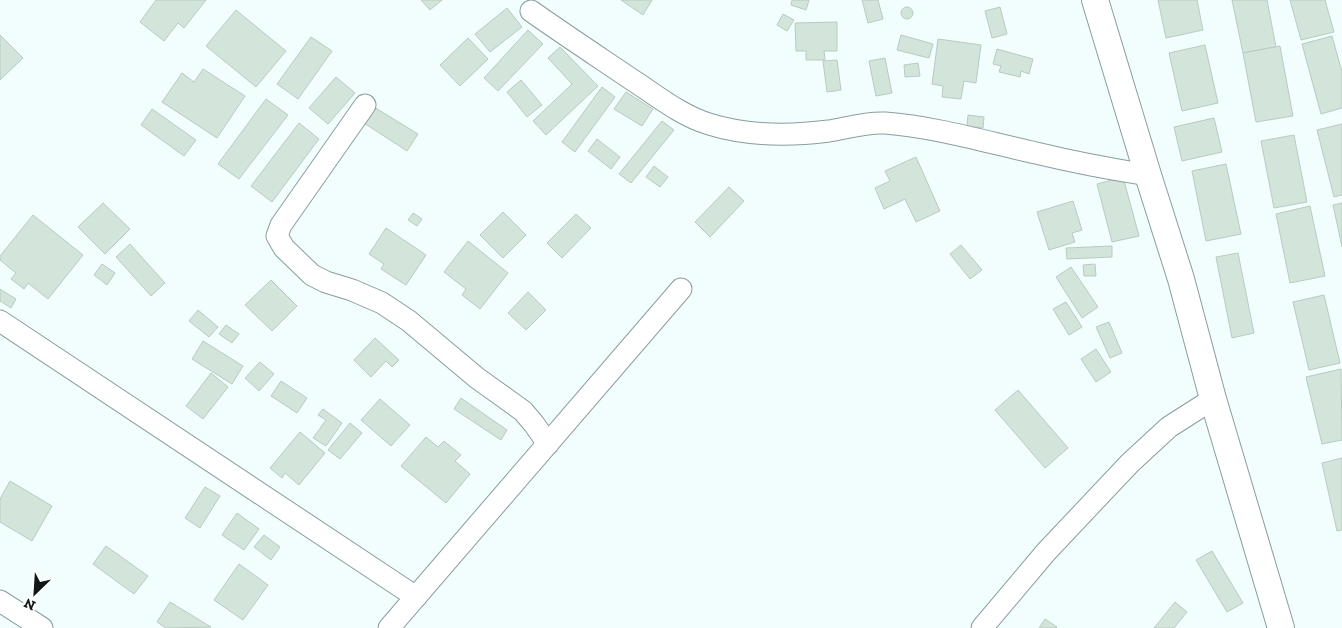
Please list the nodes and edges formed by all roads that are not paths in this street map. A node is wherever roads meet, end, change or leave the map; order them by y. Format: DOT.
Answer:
graph roads {
  1 [pos="1095,0"];
  2 [pos="531,11"];
  3 [pos="365,105"];
  4 [pos="1148,175"];
  5 [pos="682,289"];
  6 [pos="0,321"];
  7 [pos="1213,399"];
  8 [pos="548,444"];
  9 [pos="416,597"];
  10 [pos="0,601"];
  11 [pos="42,628"];
  12 [pos="389,628"];
  13 [pos="982,628"];
  14 [pos="1281,628"];
  1 -- 4 [label="street"];
  2 -- 4 [label="street"];
  3 -- 8 [label="street"];
  4 -- 7 [label="street"];
  5 -- 8 [label="street"];
  6 -- 9 [label="street"];
  7 -- 13 [label="street"];
  7 -- 14 [label="street"];
  8 -- 9 [label="street"];
  9 -- 12 [label="street"];
  10 -- 11 [label="street"];
}
